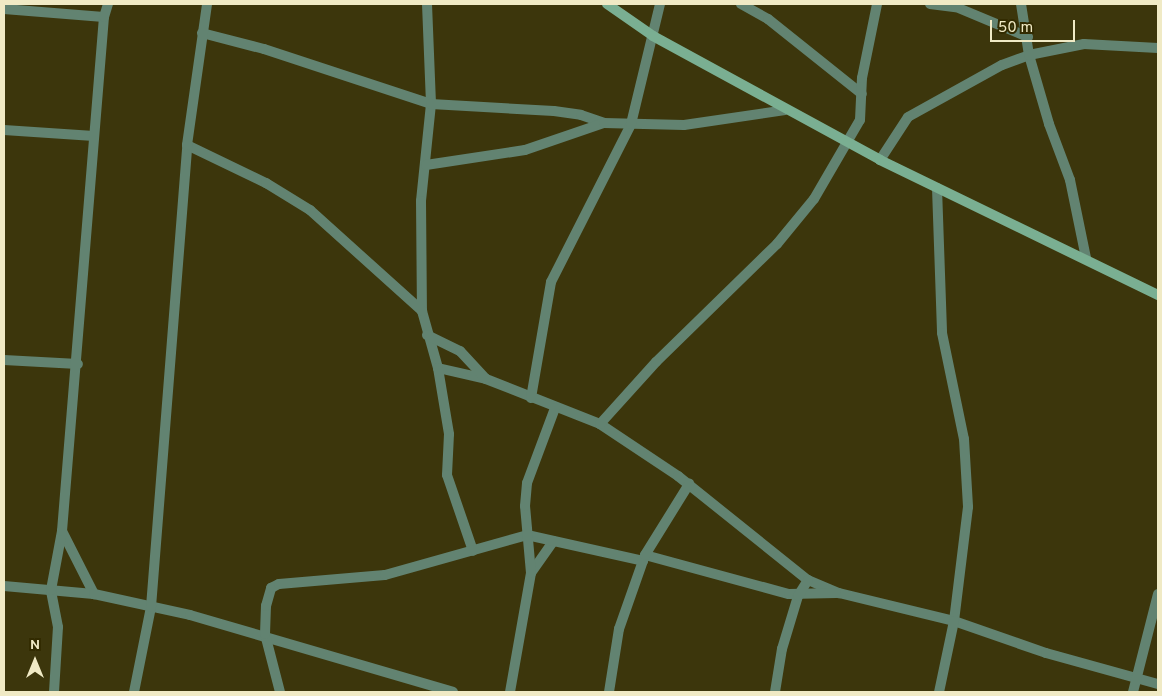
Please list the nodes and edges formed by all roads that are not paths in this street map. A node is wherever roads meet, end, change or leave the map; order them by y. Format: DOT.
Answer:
graph roads {
  1 [pos="108,4"];
  2 [pos="207,4"];
  3 [pos="427,4"];
  4 [pos="607,4"];
  5 [pos="660,4"];
  6 [pos="740,4"];
  7 [pos="877,4"];
  8 [pos="930,4"];
  9 [pos="1021,4"];
  10 [pos="4,9"];
  11 [pos="104,16"];
  12 [pos="202,33"];
  13 [pos="653,36"];
  14 [pos="1028,37"];
  15 [pos="1158,48"];
  16 [pos="1029,55"];
  17 [pos="862,94"];
  18 [pos="431,104"];
  19 [pos="785,110"];
  20 [pos="604,123"];
  21 [pos="631,124"];
  22 [pos="4,130"];
  23 [pos="94,136"];
  24 [pos="849,143"];
  25 [pos="187,145"];
  26 [pos="880,160"];
  27 [pos="426,165"];
  28 [pos="937,188"];
  29 [pos="1086,258"];
  30 [pos="1158,295"];
  31 [pos="422,311"];
  32 [pos="428,335"];
  33 [pos="4,360"];
  34 [pos="78,364"];
  35 [pos="438,368"];
  36 [pos="486,379"];
  37 [pos="531,398"];
  38 [pos="555,408"];
  39 [pos="600,424"];
  40 [pos="689,484"];
  41 [pos="62,531"];
  42 [pos="527,535"];
  43 [pos="553,541"];
  44 [pos="473,551"];
  45 [pos="644,558"];
  46 [pos="531,573"];
  47 [pos="808,580"];
  48 [pos="4,586"];
  49 [pos="51,590"];
  50 [pos="839,593"];
  51 [pos="94,594"];
  52 [pos="1158,594"];
  53 [pos="798,596"];
  54 [pos="151,607"];
  55 [pos="954,621"];
  56 [pos="265,634"];
  57 [pos="1136,679"];
  58 [pos="1158,684"];
  59 [pos="54,692"];
  60 [pos="134,692"];
  61 [pos="280,692"];
  62 [pos="453,692"];
  63 [pos="510,692"];
  64 [pos="609,692"];
  65 [pos="776,692"];
  66 [pos="939,692"];
  67 [pos="1134,692"];
  1 -- 11 [label="street"];
  2 -- 12 [label="street"];
  3 -- 18 [label="street"];
  4 -- 13 [label="street"];
  5 -- 13 [label="street"];
  6 -- 17 [label="street"];
  7 -- 17 [label="street"];
  8 -- 14 [label="street"];
  9 -- 14 [label="street"];
  10 -- 11 [label="street"];
  11 -- 23 [label="street"];
  12 -- 18 [label="street"];
  12 -- 25 [label="street"];
  13 -- 19 [label="street"];
  13 -- 21 [label="street"];
  14 -- 16 [label="street"];
  15 -- 16 [label="street"];
  16 -- 26 [label="street"];
  16 -- 29 [label="street"];
  17 -- 24 [label="street"];
  18 -- 20 [label="street"];
  18 -- 27 [label="street"];
  19 -- 21 [label="street"];
  19 -- 24 [label="street"];
  20 -- 21 [label="street"];
  20 -- 27 [label="street"];
  21 -- 37 [label="street"];
  22 -- 23 [label="street"];
  23 -- 34 [label="street"];
  24 -- 26 [label="street"];
  24 -- 39 [label="street"];
  25 -- 31 [label="street"];
  25 -- 54 [label="street"];
  26 -- 28 [label="street"];
  27 -- 31 [label="street"];
  28 -- 29 [label="street"];
  28 -- 55 [label="street"];
  29 -- 30 [label="street"];
  31 -- 32 [label="street"];
  32 -- 35 [label="street"];
  32 -- 36 [label="street"];
  33 -- 34 [label="street"];
  34 -- 41 [label="street"];
  35 -- 36 [label="street"];
  35 -- 44 [label="street"];
  36 -- 37 [label="street"];
  37 -- 38 [label="street"];
  38 -- 39 [label="street"];
  38 -- 42 [label="street"];
  39 -- 40 [label="street"];
  40 -- 45 [label="street"];
  40 -- 47 [label="street"];
  41 -- 49 [label="street"];
  41 -- 51 [label="street"];
  42 -- 43 [label="street"];
  42 -- 44 [label="street"];
  42 -- 46 [label="street"];
  43 -- 45 [label="street"];
  43 -- 46 [label="street"];
  44 -- 56 [label="street"];
  45 -- 53 [label="street"];
  45 -- 64 [label="street"];
  46 -- 63 [label="street"];
  47 -- 50 [label="street"];
  47 -- 53 [label="street"];
  48 -- 49 [label="street"];
  49 -- 51 [label="street"];
  49 -- 59 [label="street"];
  50 -- 53 [label="street"];
  50 -- 55 [label="street"];
  51 -- 54 [label="street"];
  52 -- 57 [label="street"];
  53 -- 65 [label="street"];
  54 -- 56 [label="street"];
  54 -- 60 [label="street"];
  55 -- 57 [label="street"];
  55 -- 66 [label="street"];
  56 -- 61 [label="street"];
  56 -- 62 [label="street"];
  57 -- 58 [label="street"];
  57 -- 67 [label="street"];
}
